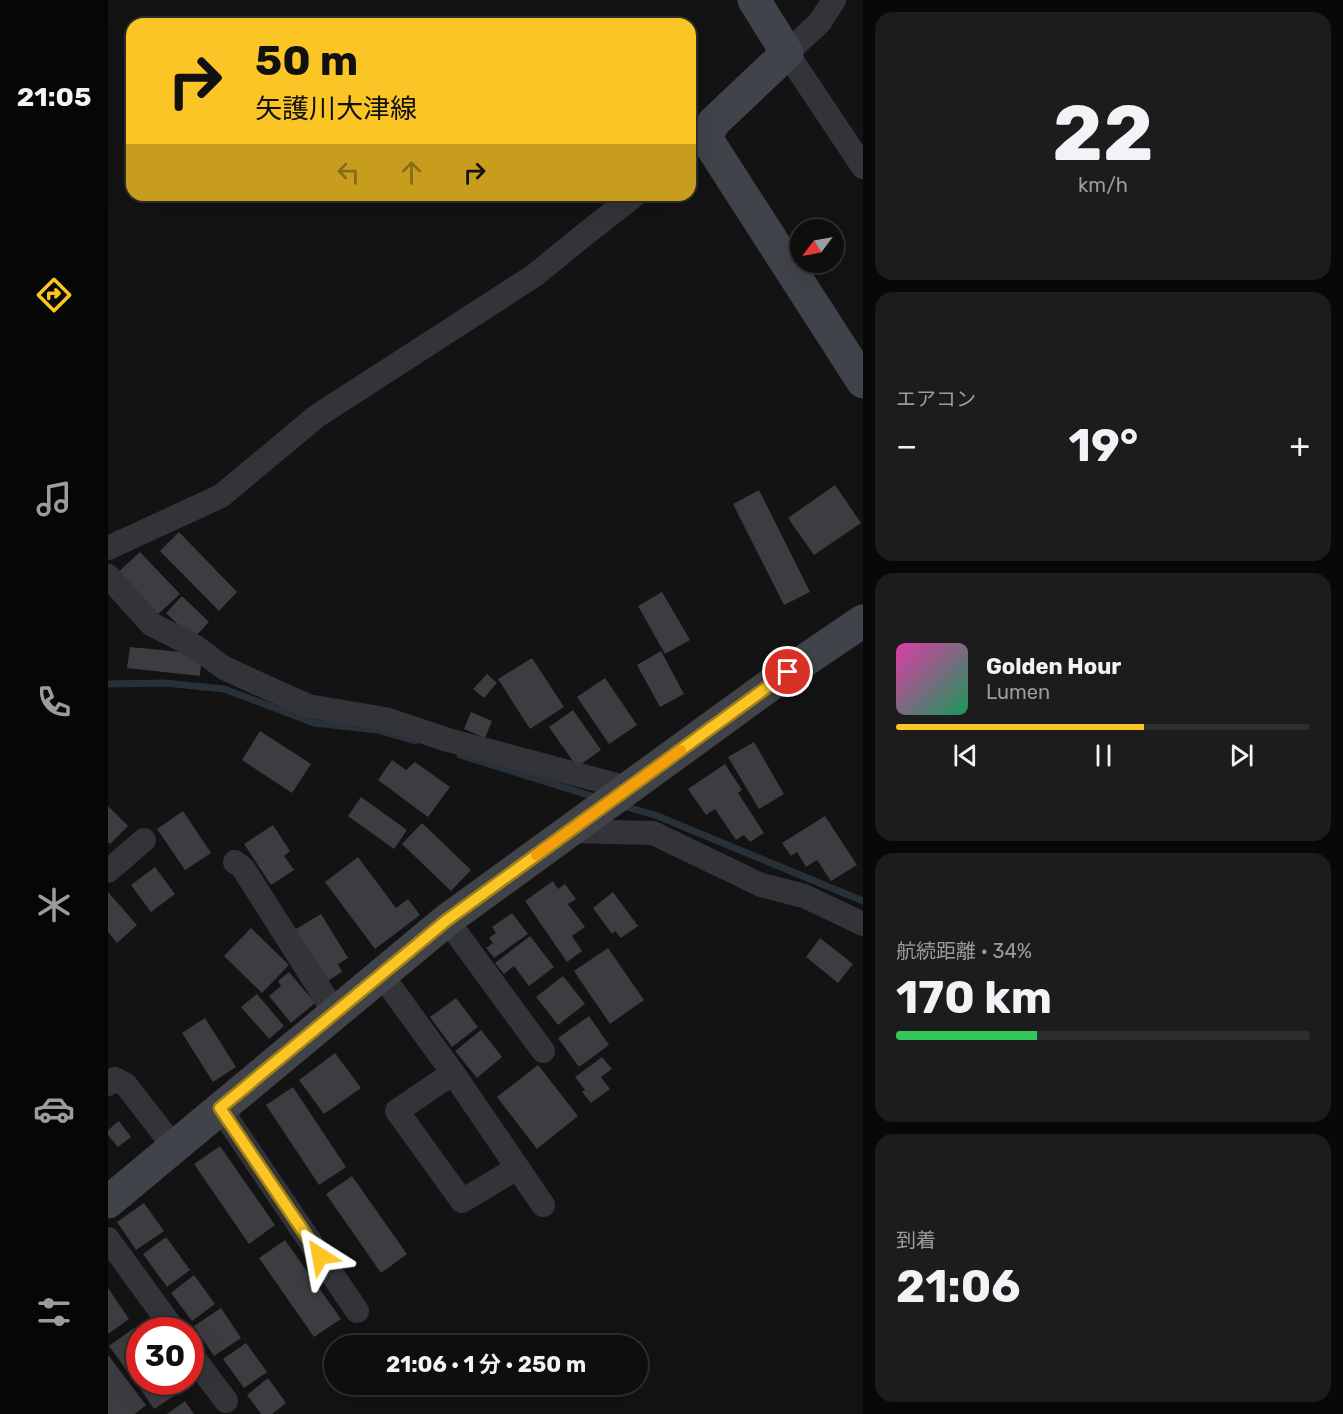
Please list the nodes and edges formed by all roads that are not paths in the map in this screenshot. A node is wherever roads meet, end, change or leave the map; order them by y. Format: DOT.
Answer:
graph roads {
  1 [pos="754,0"];
  2 [pos="834,0"];
  3 [pos="787,53"];
  4 [pos="698,145"];
  5 [pos="863,167"];
  6 [pos="627,201"];
  7 [pos="863,382"];
  8 [pos="108,548"];
  9 [pos="108,576"];
  10 [pos="863,621"];
  11 [pos="628,788"];
  12 [pos="569,831"];
  13 [pos="144,840"];
  14 [pos="235,862"];
  15 [pos="109,868"];
  16 [pos="447,920"];
  17 [pos="863,924"];
  18 [pos="381,974"];
  19 [pos="335,1013"];
  20 [pos="543,1052"];
  21 [pos="453,1073"];
  22 [pos="108,1084"];
  23 [pos="220,1108"];
  24 [pos="174,1147"];
  25 [pos="517,1168"];
  26 [pos="108,1202"];
  27 [pos="543,1205"];
  28 [pos="108,1239"];
  29 [pos="357,1311"];
  30 [pos="165,1317"];
  31 [pos="204,1372"];
  32 [pos="226,1401"];
  1 -- 3 [label="main road"];
  2 -- 3 [label="street"];
  3 -- 4 [label="main road"];
  3 -- 5 [label="street"];
  4 -- 7 [label="main road"];
  6 -- 8 [label="street"];
  9 -- 11 [label="street"];
  10 -- 11 [label="main road"];
  11 -- 12 [label="main road"];
  12 -- 16 [label="main road"];
  12 -- 17 [label="street"];
  13 -- 15 [label="street"];
  14 -- 19 [label="street"];
  16 -- 18 [label="main road"];
  16 -- 20 [label="street"];
  18 -- 19 [label="main road"];
  18 -- 21 [label="street"];
  19 -- 23 [label="main road"];
  21 -- 25 [label="street"];
  21 -- 25 [label="street"];
  22 -- 24 [label="street"];
  23 -- 24 [label="main road"];
  23 -- 29 [label="street"];
  24 -- 26 [label="main road"];
  25 -- 27 [label="street"];
  28 -- 30 [label="street"];
  31 -- 32 [label="street"];
}
